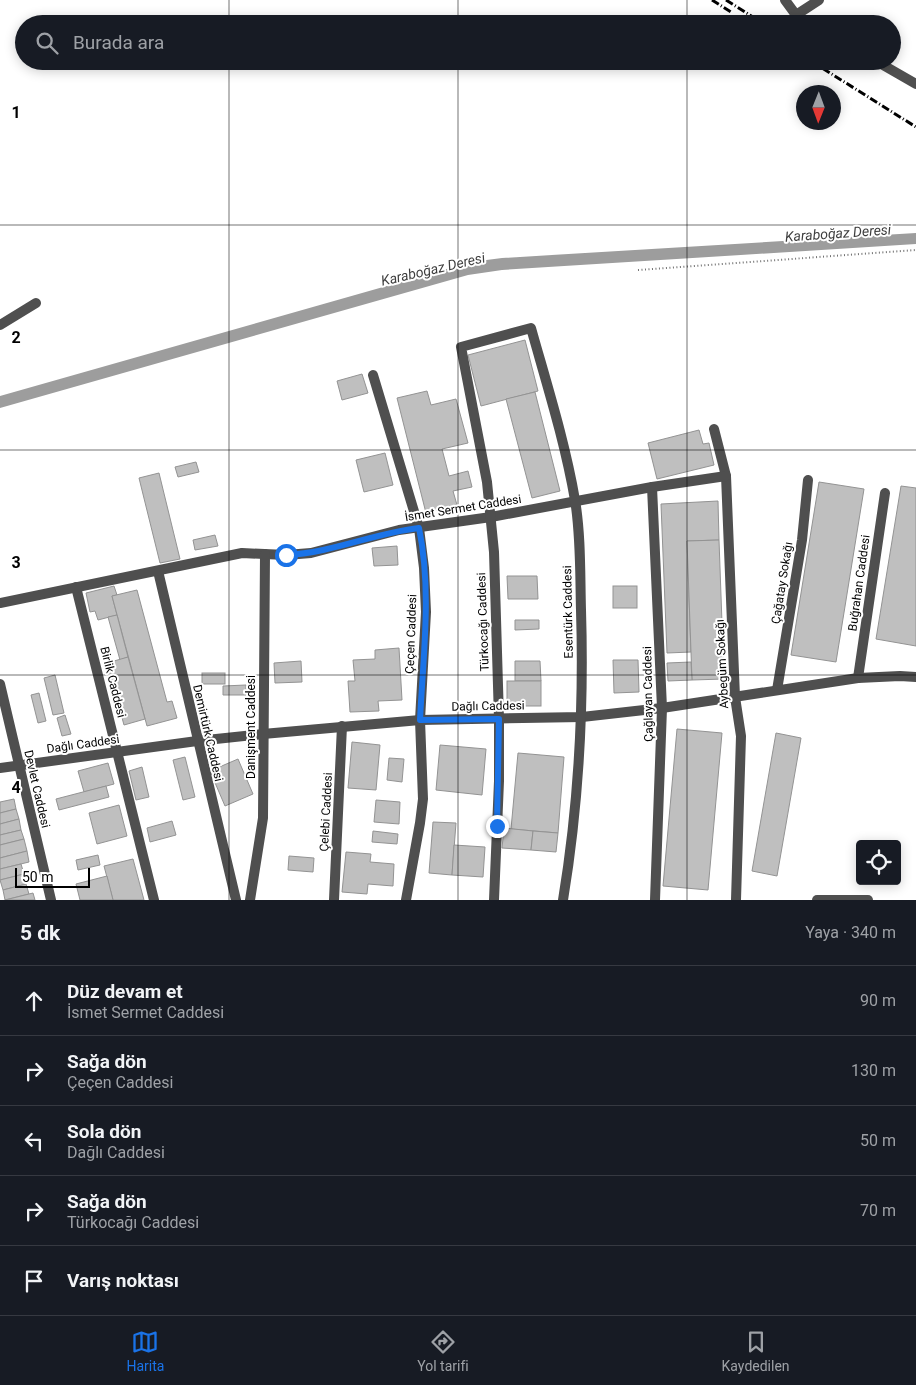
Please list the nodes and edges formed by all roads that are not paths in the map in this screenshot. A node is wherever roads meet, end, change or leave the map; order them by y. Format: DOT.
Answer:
graph roads {
  1 [pos="785,0"];
  2 [pos="819,0"];
  3 [pos="796,15"];
  4 [pos="892,70"];
  5 [pos="916,84"];
  6 [pos="36,303"];
  7 [pos="0,325"];
  8 [pos="461,347"];
  9 [pos="373,375"];
  10 [pos="714,429"];
  11 [pos="726,476"];
  12 [pos="808,480"];
  13 [pos="652,487"];
  14 [pos="885,493"];
  15 [pos="575,502"];
  16 [pos="491,516"];
  17 [pos="419,528"];
  18 [pos="265,554"];
  19 [pos="158,571"];
  20 [pos="76,587"];
  21 [pos="0,602"];
  22 [pos="916,677"];
  23 [pos="858,678"];
  24 [pos="0,686"];
  25 [pos="777,690"];
  26 [pos="735,697"];
  27 [pos="662,708"];
  28 [pos="582,717"];
  29 [pos="499,719"];
  30 [pos="420,720"];
  31 [pos="342,726"];
  32 [pos="263,734"];
  33 [pos="197,740"];
  34 [pos="117,752"];
  35 [pos="18,765"];
  36 [pos="0,768"];
  37 [pos="51,900"];
  38 [pos="154,900"];
  39 [pos="236,900"];
  40 [pos="250,900"];
  41 [pos="334,900"];
  42 [pos="406,900"];
  43 [pos="494,900"];
  44 [pos="563,900"];
  45 [pos="654,900"];
  46 [pos="736,900"];
  47 [pos="817,900"];
  48 [pos="868,900"];
  1 -- 3 [label="street"];
  2 -- 3 [label="street"];
  4 -- 5 [label="street"];
  6 -- 7 [label="street"];
  8 -- 15 [label="street, Esentürk Caddesi"];
  8 -- 16 [label="street, Türkocağı Caddesi"];
  9 -- 17 [label="street, Çeçen Caddesi"];
  10 -- 11 [label="street, Aybegüm Sokağı"];
  11 -- 13 [label="street, İsmet Sermet Caddesi"];
  11 -- 26 [label="street, Aybegüm Sokağı"];
  12 -- 25 [label="street, Çağatay Sokağı"];
  13 -- 15 [label="street, İsmet Sermet Caddesi"];
  13 -- 27 [label="street, Çağlayan Caddesi"];
  14 -- 23 [label="street, Buğrahan Caddesi"];
  15 -- 16 [label="street, İsmet Sermet Caddesi"];
  15 -- 28 [label="street, Esentürk Caddesi"];
  16 -- 17 [label="street, İsmet Sermet Caddesi"];
  16 -- 29 [label="street, Türkocağı Caddesi"];
  17 -- 18 [label="street, İsmet Sermet Caddesi"];
  17 -- 30 [label="street, Çeçen Caddesi"];
  18 -- 19 [label="street, İsmet Sermet Caddesi"];
  18 -- 32 [label="street, Danişment Caddesi"];
  19 -- 20 [label="street, İsmet Sermet Caddesi"];
  19 -- 33 [label="street, Demirtürk Caddesi"];
  20 -- 21 [label="street, İsmet Sermet Caddesi"];
  20 -- 34 [label="street, Birlik Caddesi"];
  22 -- 23 [label="street, Dağlı Caddesi"];
  23 -- 25 [label="street, Dağlı Caddesi"];
  24 -- 35 [label="street, Devlet Caddesi"];
  25 -- 26 [label="street, Dağlı Caddesi"];
  26 -- 27 [label="street, Dağlı Caddesi"];
  26 -- 46 [label="street, Aybegüm Sokağı"];
  27 -- 28 [label="street, Dağlı Caddesi"];
  27 -- 45 [label="street, Çağlayan Caddesi"];
  28 -- 29 [label="street, Dağlı Caddesi"];
  28 -- 44 [label="street, Esentürk Caddesi"];
  29 -- 30 [label="street, Dağlı Caddesi"];
  29 -- 43 [label="street, Türkocağı Caddesi"];
  30 -- 31 [label="street, Dağlı Caddesi"];
  30 -- 42 [label="street, Çeçen Caddesi"];
  31 -- 32 [label="street, Dağlı Caddesi"];
  31 -- 41 [label="street, Çelebi Caddesi"];
  32 -- 33 [label="street, Dağlı Caddesi"];
  32 -- 40 [label="street, Danişment Caddesi"];
  33 -- 34 [label="street, Dağlı Caddesi"];
  33 -- 39 [label="street, Demirtürk Caddesi"];
  34 -- 35 [label="street, Dağlı Caddesi"];
  34 -- 38 [label="street, Birlik Caddesi"];
  35 -- 36 [label="street, Dağlı Caddesi"];
  35 -- 37 [label="street, Devlet Caddesi"];
  47 -- 48 [label="street"];
}
